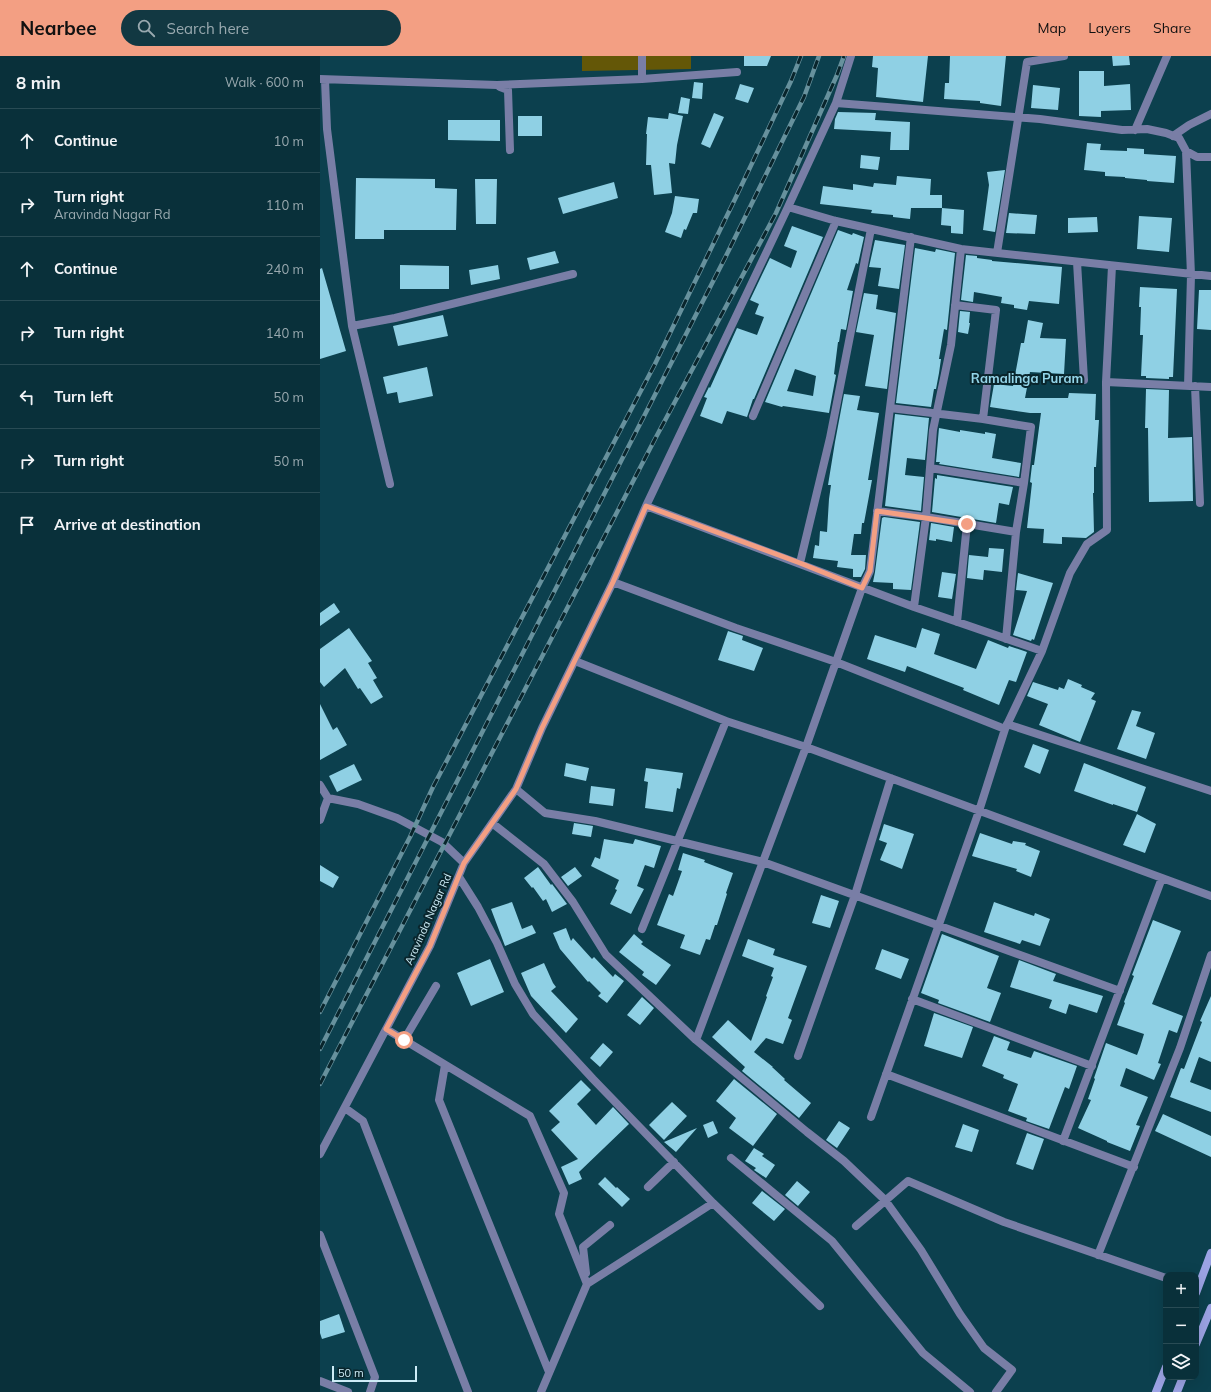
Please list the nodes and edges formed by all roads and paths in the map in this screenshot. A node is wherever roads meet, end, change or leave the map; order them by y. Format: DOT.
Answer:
graph roads {
  1 [pos="642,56"];
  2 [pos="851,56"];
  3 [pos="1064,56"];
  4 [pos="1167,56"];
  5 [pos="737,72"];
  6 [pos="642,79"];
  7 [pos="323,80"];
  8 [pos="497,85"];
  9 [pos="836,103"];
  10 [pos="1211,114"];
  11 [pos="1018,117"];
  12 [pos="1135,130"];
  13 [pos="1173,136"];
  14 [pos="510,150"];
  15 [pos="1186,151"];
  16 [pos="1211,157"];
  17 [pos="788,207"];
  18 [pos="836,221"];
  19 [pos="870,229"];
  20 [pos="911,238"];
  21 [pos="961,249"];
  22 [pos="997,253"];
  23 [pos="1077,262"];
  24 [pos="1112,266"];
  25 [pos="573,274"];
  26 [pos="1191,275"];
  27 [pos="1211,276"];
  28 [pos="955,306"];
  29 [pos="352,326"];
  30 [pos="1084,380"];
  31 [pos="1106,382"];
  32 [pos="1191,386"];
  33 [pos="1211,387"];
  34 [pos="890,408"];
  35 [pos="937,413"];
  36 [pos="753,416"];
  37 [pos="983,419"];
  38 [pos="930,468"];
  39 [pos="1024,483"];
  40 [pos="390,484"];
  41 [pos="1200,503"];
  42 [pos="646,506"];
  43 [pos="877,511"];
  44 [pos="926,517"];
  45 [pos="967,524"];
  46 [pos="1016,532"];
  47 [pos="800,563"];
  48 [pos="613,582"];
  49 [pos="862,588"];
  50 [pos="914,607"];
  51 [pos="957,622"];
  52 [pos="1006,639"];
  53 [pos="1042,651"];
  54 [pos="576,661"];
  55 [pos="836,662"];
  56 [pos="726,721"];
  57 [pos="1006,726"];
  58 [pos="806,747"];
  59 [pos="891,778"];
  60 [pos="320,784"];
  61 [pos="516,789"];
  62 [pos="1211,791"];
  63 [pos="328,798"];
  64 [pos="979,810"];
  65 [pos="320,820"];
  66 [pos="492,823"];
  67 [pos="677,841"];
  68 [pos="763,862"];
  69 [pos="464,863"];
  70 [pos="459,877"];
  71 [pos="1162,878"];
  72 [pos="855,895"];
  73 [pos="1211,896"];
  74 [pos="939,925"];
  75 [pos="642,929"];
  76 [pos="1211,955"];
  77 [pos="436,986"];
  78 [pos="1120,991"];
  79 [pos="912,999"];
  80 [pos="386,1029"];
  81 [pos="404,1040"];
  82 [pos="696,1040"];
  83 [pos="798,1056"];
  84 [pos="445,1065"];
  85 [pos="1092,1066"];
  86 [pos="886,1074"];
  87 [pos="344,1108"];
  88 [pos="871,1117"];
  89 [pos="1064,1141"];
  90 [pos="320,1154"];
  91 [pos="730,1158"];
  92 [pos="674,1162"];
  93 [pos="1134,1167"];
  94 [pos="648,1187"];
  95 [pos="885,1200"];
  96 [pos="713,1203"];
  97 [pos="610,1225"];
  98 [pos="856,1226"];
  99 [pos="320,1235"];
  100 [pos="1211,1252"];
  101 [pos="1098,1255"];
  102 [pos="1163,1277"];
  103 [pos="1199,1282"];
  104 [pos="587,1284"];
  105 [pos="820,1306"];
  106 [pos="1211,1308"];
  107 [pos="1199,1337"];
  108 [pos="549,1372"];
  109 [pos="1163,1374"];
  110 [pos="1182,1380"];
  111 [pos="320,1381"];
  112 [pos="348,1392"];
  113 [pos="370,1392"];
  114 [pos="468,1392"];
  115 [pos="540,1392"];
  116 [pos="970,1392"];
  117 [pos="996,1392"];
  118 [pos="1156,1392"];
  119 [pos="1176,1392"];
  1 -- 6 [label="street"];
  2 -- 9 [label="street, Aravinda Nagar Rd"];
  3 -- 11 [label="street"];
  4 -- 12 [label="street"];
  5 -- 6 [label="street"];
  6 -- 8 [label="street"];
  7 -- 8 [label="street"];
  7 -- 29 [label="street"];
  8 -- 14 [label="street"];
  9 -- 11 [label="street"];
  9 -- 17 [label="street, Aravinda Nagar Rd"];
  10 -- 13 [label="street"];
  11 -- 12 [label="street"];
  11 -- 22 [label="street"];
  12 -- 13 [label="street"];
  13 -- 15 [label="street"];
  15 -- 16 [label="street"];
  15 -- 26 [label="street"];
  17 -- 18 [label="street"];
  17 -- 42 [label="street, Aravinda Nagar Rd"];
  18 -- 19 [label="street"];
  18 -- 36 [label="street"];
  19 -- 20 [label="street"];
  19 -- 47 [label="street"];
  20 -- 21 [label="street"];
  20 -- 34 [label="street"];
  21 -- 22 [label="street"];
  21 -- 28 [label="street"];
  22 -- 23 [label="street"];
  23 -- 24 [label="street"];
  23 -- 30 [label="street"];
  24 -- 26 [label="street"];
  24 -- 31 [label="street"];
  25 -- 29 [label="street"];
  26 -- 27 [label="street"];
  26 -- 32 [label="street"];
  28 -- 35 [label="street"];
  28 -- 37 [label="street"];
  29 -- 40 [label="street"];
  31 -- 32 [label="street"];
  31 -- 53 [label="street"];
  32 -- 33 [label="street"];
  32 -- 41 [label="street"];
  34 -- 35 [label="street"];
  34 -- 43 [label="street"];
  35 -- 37 [label="street"];
  35 -- 38 [label="street"];
  37 -- 39 [label="street"];
  38 -- 39 [label="street"];
  38 -- 44 [label="street"];
  39 -- 46 [label="street"];
  42 -- 47 [label="street"];
  42 -- 48 [label="street, Aravinda Nagar Rd"];
  43 -- 44 [label="street"];
  43 -- 49 [label="street"];
  44 -- 45 [label="street"];
  44 -- 50 [label="street"];
  45 -- 46 [label="street"];
  45 -- 51 [label="street"];
  46 -- 52 [label="street"];
  47 -- 49 [label="street"];
  48 -- 54 [label="street, Aravinda Nagar Rd"];
  48 -- 55 [label="street"];
  49 -- 50 [label="street"];
  49 -- 55 [label="street"];
  50 -- 51 [label="street"];
  51 -- 52 [label="street"];
  52 -- 53 [label="street"];
  53 -- 57 [label="street"];
  54 -- 56 [label="street"];
  54 -- 61 [label="street, Aravinda Nagar Rd"];
  55 -- 57 [label="street"];
  55 -- 58 [label="street"];
  56 -- 58 [label="street"];
  56 -- 67 [label="street"];
  57 -- 62 [label="street"];
  57 -- 64 [label="street"];
  58 -- 59 [label="street"];
  58 -- 68 [label="street"];
  59 -- 64 [label="street"];
  59 -- 72 [label="street"];
  60 -- 63 [label="street"];
  61 -- 66 [label="street, Aravinda Nagar Rd"];
  61 -- 67 [label="street"];
  63 -- 65 [label="street"];
  63 -- 69 [label="street"];
  64 -- 71 [label="street"];
  64 -- 74 [label="street"];
  66 -- 69 [label="street, Aravinda Nagar Rd"];
  66 -- 82 [label="street"];
  67 -- 68 [label="street"];
  67 -- 75 [label="street"];
  68 -- 72 [label="street"];
  68 -- 82 [label="street"];
  69 -- 70 [label="street, Aravinda Nagar Rd"];
  70 -- 80 [label="street, Aravinda Nagar Rd"];
  70 -- 92 [label="street"];
  71 -- 73 [label="street"];
  71 -- 78 [label="street"];
  72 -- 74 [label="street"];
  72 -- 83 [label="street"];
  74 -- 78 [label="street"];
  74 -- 79 [label="street"];
  76 -- 93 [label="street"];
  77 -- 81 [label="street"];
  78 -- 85 [label="street"];
  79 -- 85 [label="street"];
  79 -- 86 [label="street"];
  80 -- 81 [label="street"];
  80 -- 87 [label="street, Aravinda Nagar Rd"];
  81 -- 84 [label="street"];
  82 -- 95 [label="street"];
  84 -- 104 [label="street"];
  84 -- 108 [label="street"];
  85 -- 89 [label="street"];
  86 -- 88 [label="street"];
  86 -- 89 [label="street"];
  87 -- 90 [label="street, Aravinda Nagar Rd"];
  87 -- 114 [label="street"];
  89 -- 93 [label="street"];
  91 -- 116 [label="street"];
  92 -- 94 [label="street"];
  92 -- 96 [label="street"];
  93 -- 101 [label="street"];
  95 -- 98 [label="street"];
  95 -- 101 [label="street"];
  95 -- 117 [label="street"];
  96 -- 104 [label="street"];
  96 -- 105 [label="street"];
  97 -- 104 [label="street"];
  99 -- 113 [label="street"];
  100 -- 103 [label="main road"];
  101 -- 102 [label="street"];
  104 -- 108 [label="street"];
  106 -- 107 [label="main road"];
  108 -- 115 [label="street"];
  109 -- 118 [label="main road"];
  110 -- 119 [label="main road"];
  111 -- 112 [label="street"];
}
